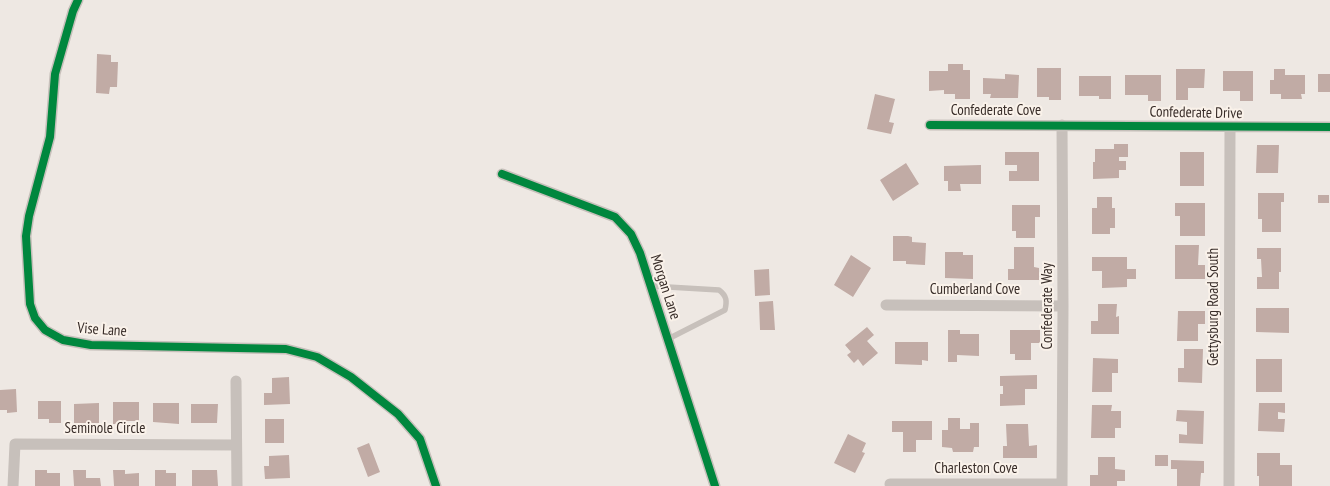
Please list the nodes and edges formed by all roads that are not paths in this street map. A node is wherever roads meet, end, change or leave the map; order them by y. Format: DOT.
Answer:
graph roads {
  1 [pos="78,0"];
  2 [pos="930,125"];
  3 [pos="1062,125"];
  4 [pos="1230,127"];
  5 [pos="1330,127"];
  6 [pos="502,174"];
  7 [pos="651,286"];
  8 [pos="886,304"];
  9 [pos="1063,306"];
  10 [pos="668,339"];
  11 [pos="236,381"];
  12 [pos="236,445"];
  13 [pos="890,484"];
  14 [pos="1062,485"];
  15 [pos="13,486"];
  16 [pos="237,486"];
  17 [pos="436,486"];
  18 [pos="715,486"];
  19 [pos="1229,486"];
  1 -- 17 [label="street, Vise Lane"];
  2 -- 3 [label="street, Confederate Cove"];
  3 -- 4 [label="street, Confederate Drive"];
  3 -- 9 [label="street, Confederate Way"];
  4 -- 5 [label="street, Confederate Drive"];
  4 -- 19 [label="street, Gettysburg Road South"];
  6 -- 7 [label="street, Morgan Lane"];
  7 -- 10 [label="street, Morgan Lane"];
  7 -- 10 [label="lane"];
  8 -- 9 [label="street, Cumberland Cove"];
  9 -- 14 [label="street, Confederate Way"];
  10 -- 18 [label="street, Morgan Lane"];
  11 -- 12 [label="street"];
  12 -- 15 [label="street, Seminole Circle"];
  12 -- 16 [label="street"];
  13 -- 14 [label="street, Charleston Cove"];
}
